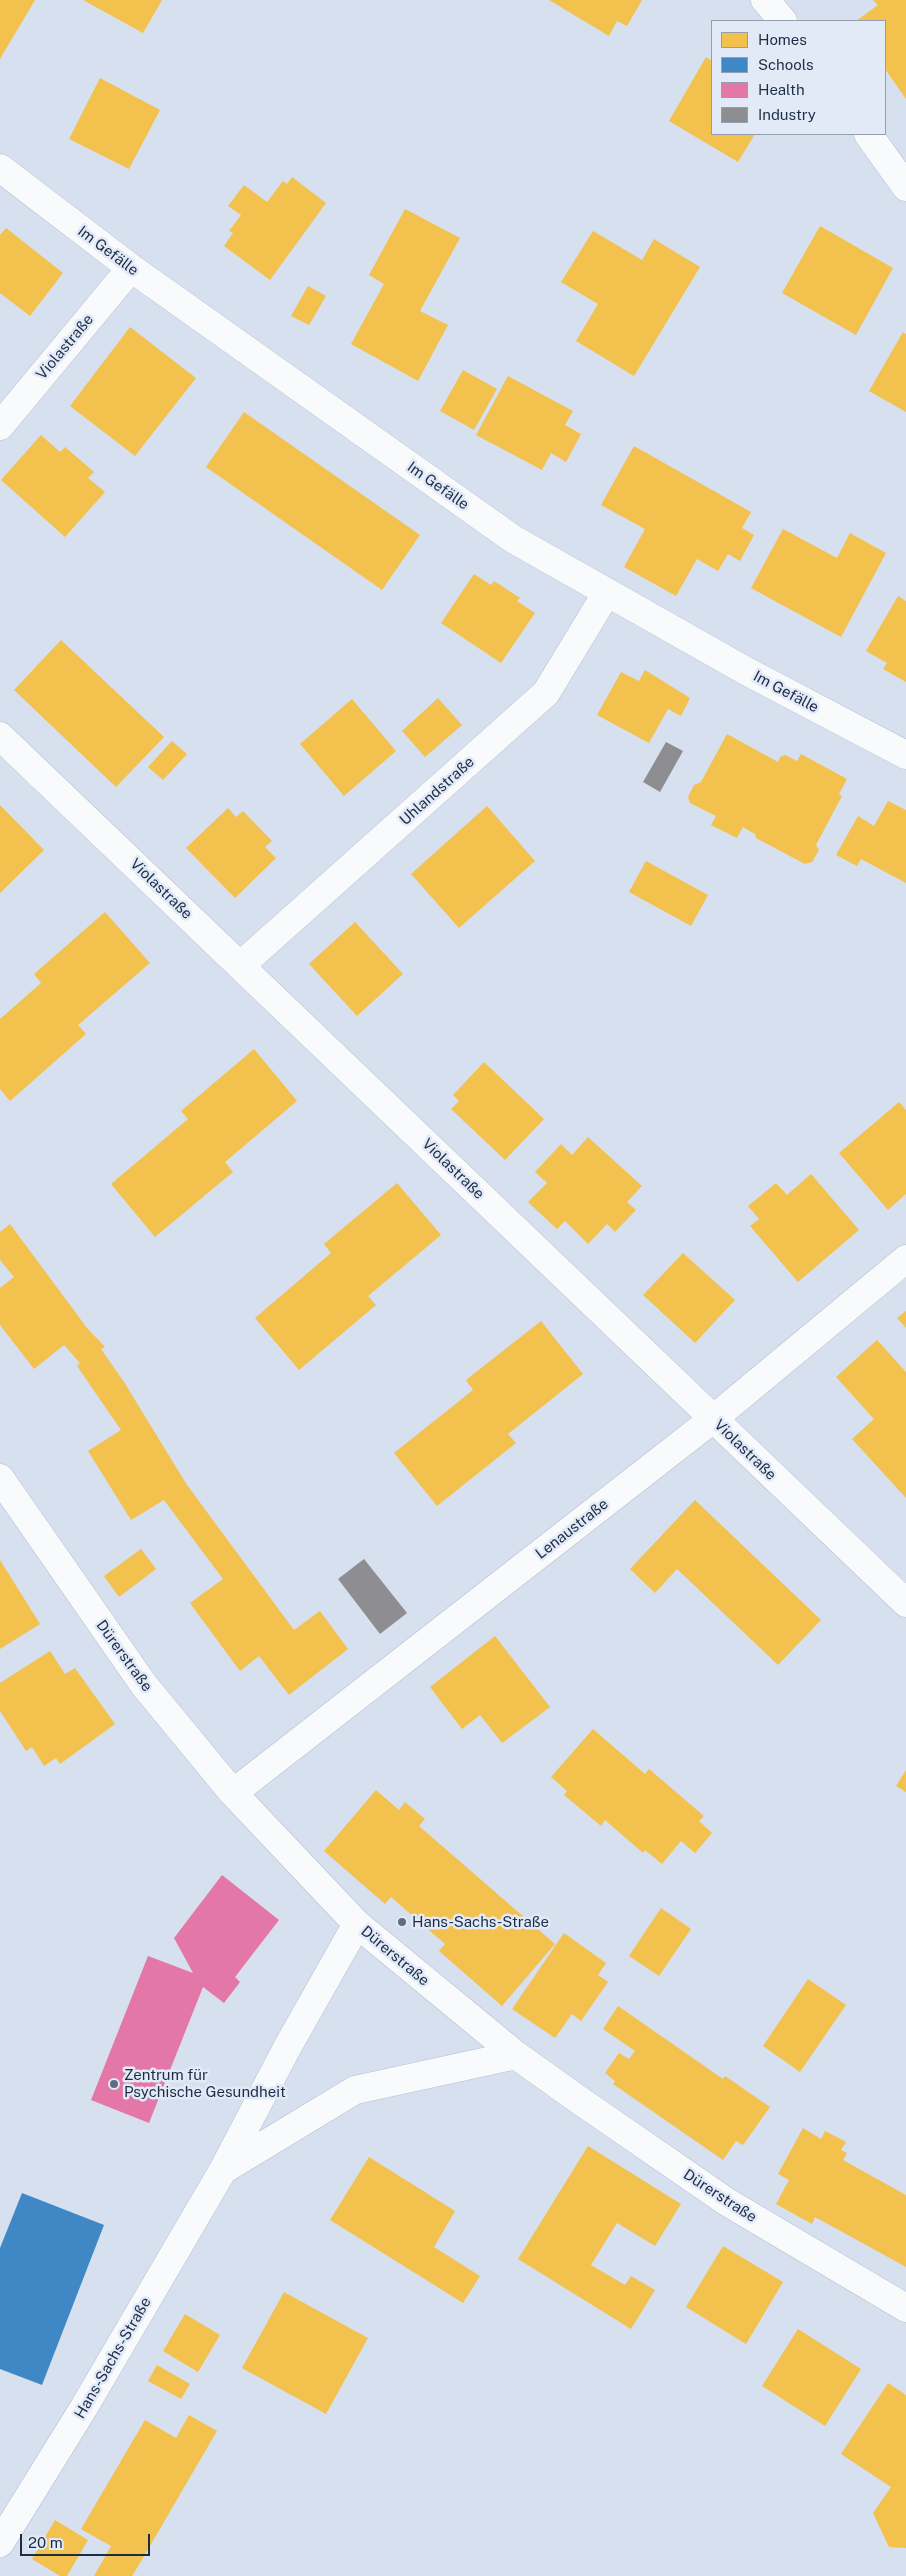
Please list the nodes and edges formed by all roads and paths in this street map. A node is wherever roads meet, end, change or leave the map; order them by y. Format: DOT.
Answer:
graph roads {
  1 [pos="765,0"];
  2 [pos="782,20"];
  3 [pos="869,135"];
  4 [pos="0,168"];
  5 [pos="906,187"];
  6 [pos="131,268"];
  7 [pos="0,426"];
  8 [pos="606,594"];
  9 [pos="0,736"];
  10 [pos="906,755"];
  11 [pos="241,965"];
  12 [pos="906,1260"];
  13 [pos="713,1419"];
  14 [pos="0,1478"];
  15 [pos="906,1602"];
  16 [pos="233,1793"];
  17 [pos="357,1924"];
  18 [pos="516,2055"];
  19 [pos="223,2170"];
  20 [pos="906,2308"];
  21 [pos="0,2543"];
  1 -- 2 [label="street"];
  3 -- 5 [label="street"];
  4 -- 6 [label="street, Im Gefälle"];
  6 -- 7 [label="street, Violastraße"];
  6 -- 8 [label="street, Im Gefälle"];
  8 -- 10 [label="street, Im Gefälle"];
  8 -- 11 [label="street, Uhlandstraße"];
  9 -- 11 [label="street, Violastraße"];
  11 -- 13 [label="street, Violastraße"];
  12 -- 13 [label="street, Lenaustraße"];
  13 -- 15 [label="street, Violastraße"];
  13 -- 16 [label="street, Lenaustraße"];
  14 -- 16 [label="street, Dürerstraße"];
  16 -- 17 [label="street, Dürerstraße"];
  17 -- 18 [label="street, Dürerstraße"];
  17 -- 19 [label="street, Hans-Sachs-Straße"];
  18 -- 19 [label="street, Hans-Sachs-Straße"];
  18 -- 20 [label="street, Dürerstraße"];
  19 -- 21 [label="street, Hans-Sachs-Straße"];
}
